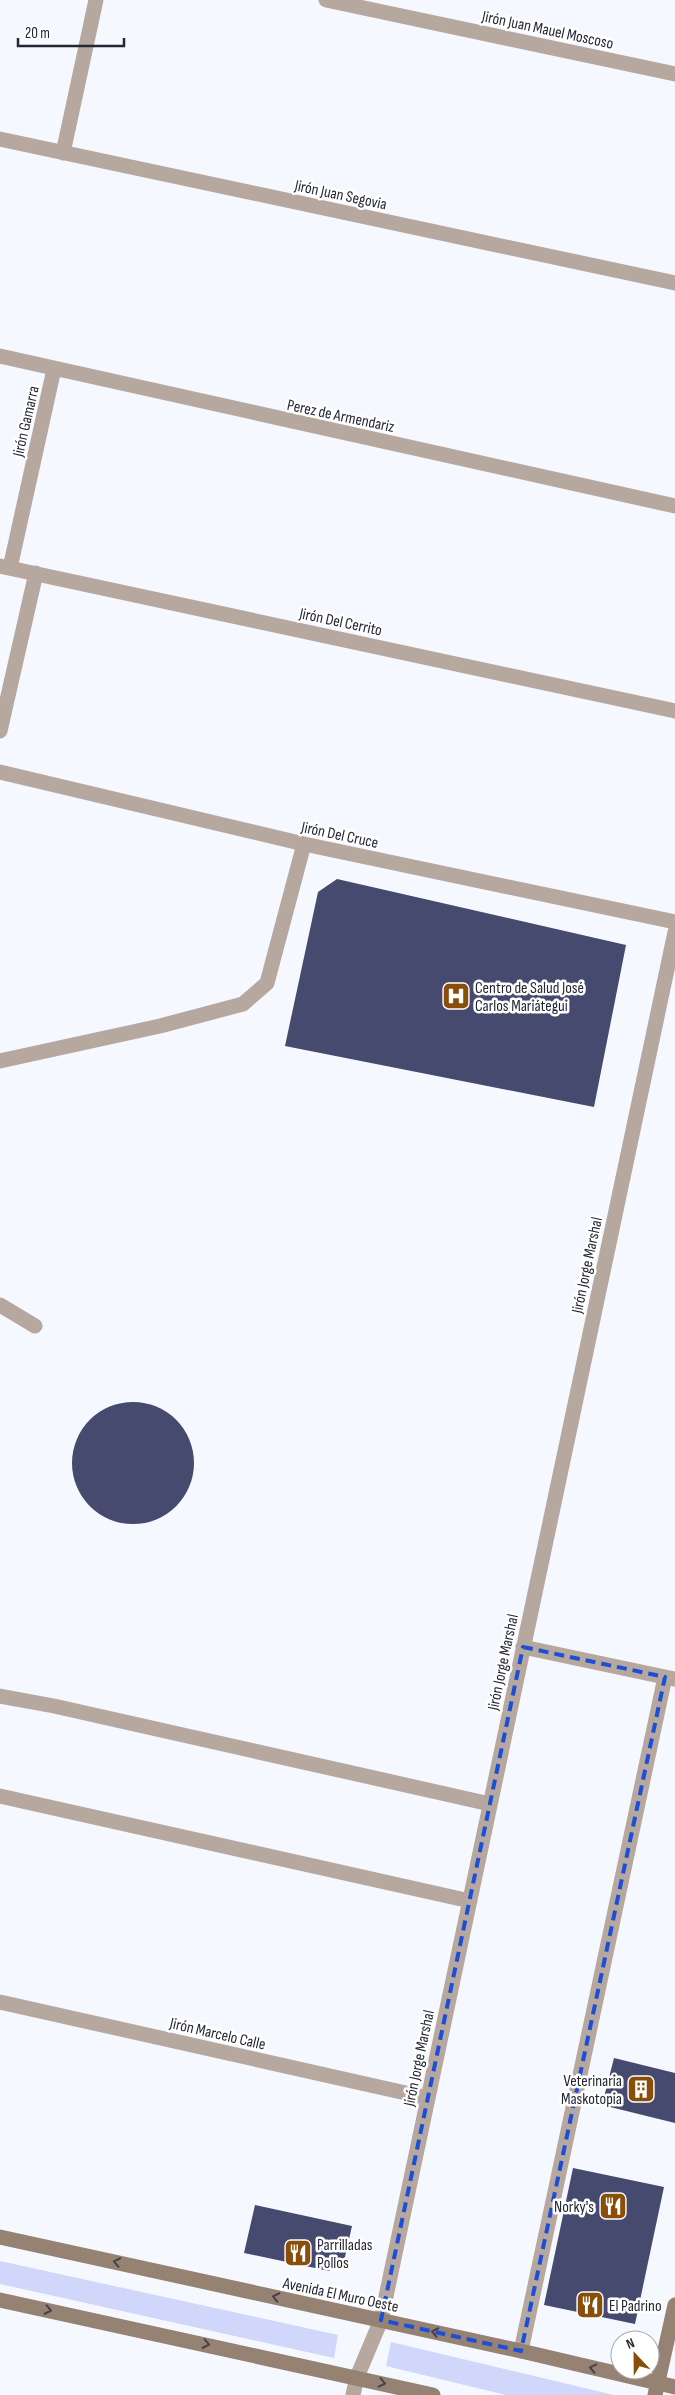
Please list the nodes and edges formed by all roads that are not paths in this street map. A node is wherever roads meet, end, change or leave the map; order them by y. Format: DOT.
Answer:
graph roads {
  1 [pos="96,0"];
  2 [pos="326,0"];
  3 [pos="675,74"];
  4 [pos="0,139"];
  5 [pos="63,153"];
  6 [pos="675,283"];
  7 [pos="0,356"];
  8 [pos="54,369"];
  9 [pos="675,506"];
  10 [pos="5,567"];
  11 [pos="36,573"];
  12 [pos="675,711"];
  13 [pos="0,730"];
  14 [pos="0,772"];
  15 [pos="304,844"];
  16 [pos="675,922"];
  17 [pos="675,932"];
  18 [pos="0,1061"];
  19 [pos="0,1305"];
  20 [pos="35,1326"];
  21 [pos="523,1647"];
  22 [pos="670,1678"];
  23 [pos="0,1696"];
  24 [pos="0,1796"];
  25 [pos="490,1804"];
  26 [pos="470,1901"];
  27 [pos="0,2002"];
  28 [pos="428,2098"];
  29 [pos="0,2237"];
  30 [pos="0,2300"];
  31 [pos="675,2305"];
  32 [pos="381,2320"];
  33 [pos="521,2351"];
  34 [pos="357,2377"];
  35 [pos="675,2387"];
  36 [pos="656,2389"];
  37 [pos="353,2395"];
  38 [pos="433,2395"];
  1 -- 5 [label="street"];
  2 -- 3 [label="street, Jirón Juan Mauel Moscoso"];
  4 -- 5 [label="street, Jirón Juan Segovia"];
  5 -- 6 [label="street, Jirón Juan Segovia"];
  7 -- 8 [label="street, Perez de Armendariz"];
  8 -- 9 [label="street, Perez de Armendariz"];
  8 -- 10 [label="street, Jirón Gamarra"];
  10 -- 11 [label="street, Jirón Del Cerrito"];
  11 -- 12 [label="street, Jirón Del Cerrito"];
  11 -- 13 [label="street"];
  14 -- 15 [label="street, Jirón Del Cruce"];
  15 -- 16 [label="street, Jirón Del Cruce"];
  15 -- 18 [label="street"];
  17 -- 21 [label="street, Jirón Jorge Marshal"];
  19 -- 20 [label="street"];
  21 -- 22 [label="street"];
  21 -- 25 [label="street, Jirón Jorge Marshal"];
  22 -- 33 [label="street"];
  23 -- 25 [label="street"];
  24 -- 26 [label="street"];
  25 -- 26 [label="street, Jirón Jorge Marshal"];
  26 -- 28 [label="street, Jirón Jorge Marshal"];
  27 -- 28 [label="street, Jirón Marcelo Calle"];
  28 -- 32 [label="street, Jirón Jorge Marshal"];
  32 -- 29 [label="main road, Avenida El Muro Oeste, one-way"];
  30 -- 34 [label="main road, one-way"];
  31 -- 36 [label="main road"];
  33 -- 32 [label="main road, Avenida El Muro Oeste, one-way"];
  32 -- 34 [label="street, Jirón Jorge Marshal"];
  36 -- 33 [label="main road, Avenida El Muro Oeste, one-way"];
  34 -- 37 [label="street, Jirón Jorge Marshal"];
  34 -- 38 [label="main road, one-way"];
  35 -- 36 [label="main road, Avenida El Muro Oeste"];
}
